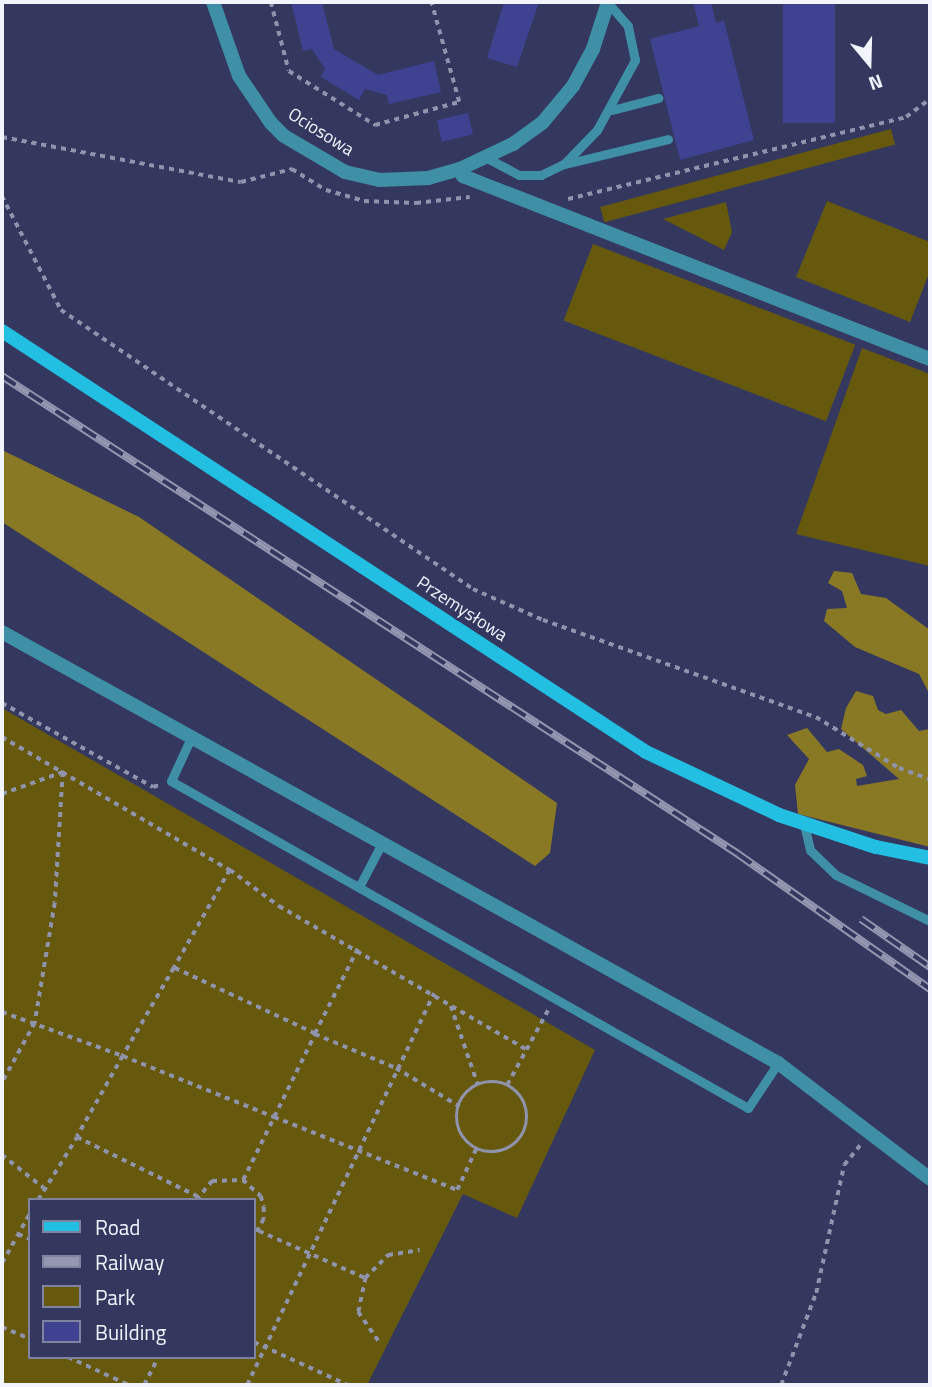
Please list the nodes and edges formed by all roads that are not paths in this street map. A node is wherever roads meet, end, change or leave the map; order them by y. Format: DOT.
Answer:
graph roads {
  1 [pos="213,2"];
  2 [pos="608,2"];
  3 [pos="658,98"];
  4 [pos="611,110"];
  5 [pos="668,139"];
  6 [pos="486,158"];
  7 [pos="564,164"];
  8 [pos="460,169"];
  9 [pos="2,331"];
  10 [pos="930,359"];
  11 [pos="2,632"];
  12 [pos="190,740"];
  13 [pos="804,824"];
  14 [pos="381,845"];
  15 [pos="930,858"];
  16 [pos="360,885"];
  17 [pos="930,922"];
  18 [pos="778,1063"];
  19 [pos="930,1179"];
  1 -- 8 [label="street, Ociosowa"];
  2 -- 4 [label="lane"];
  2 -- 6 [label="street, Ociosowa"];
  3 -- 4 [label="lane"];
  4 -- 7 [label="lane"];
  5 -- 7 [label="lane"];
  6 -- 7 [label="lane"];
  6 -- 8 [label="street, Ociosowa"];
  8 -- 10 [label="street"];
  9 -- 13 [label="street, Przemysłowa"];
  11 -- 12 [label="street"];
  12 -- 14 [label="street"];
  12 -- 16 [label="lane"];
  13 -- 15 [label="street, Przemysłowa"];
  13 -- 17 [label="lane"];
  14 -- 16 [label="lane"];
  14 -- 18 [label="street"];
  16 -- 18 [label="lane"];
  18 -- 19 [label="street"];
}
